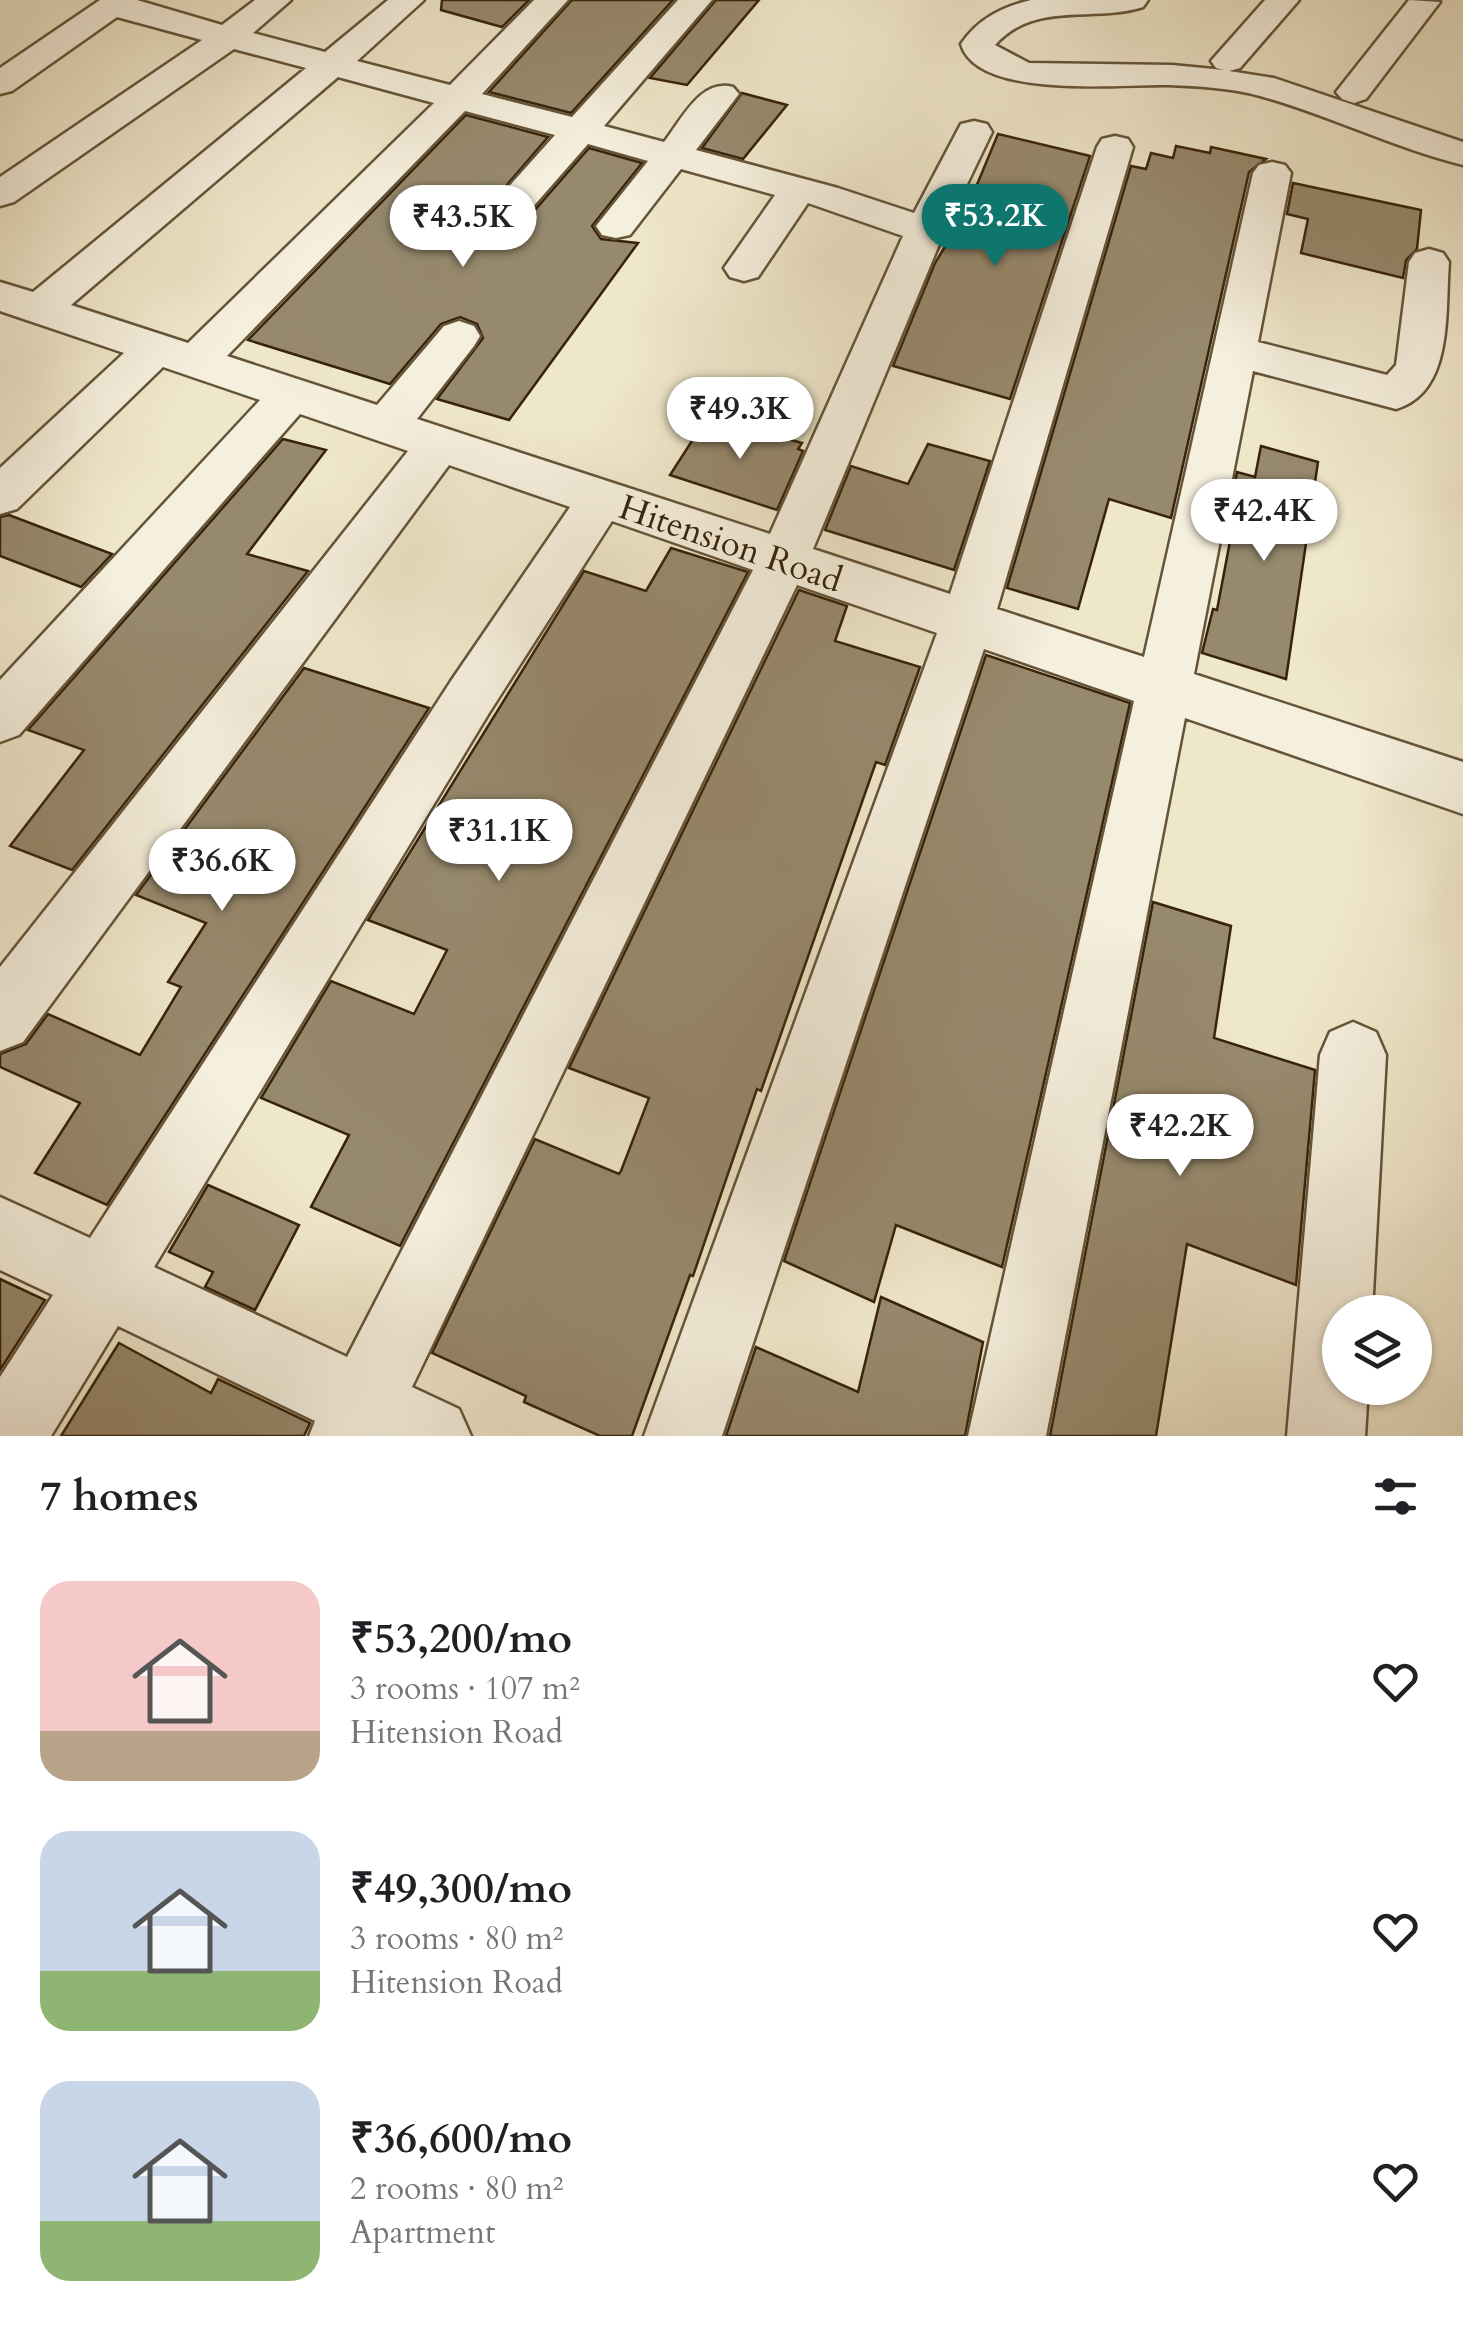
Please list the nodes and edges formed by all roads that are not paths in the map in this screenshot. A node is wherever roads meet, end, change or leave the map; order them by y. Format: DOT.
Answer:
graph roads {
  1 [pos="274,0"];
  2 [pos="408,0"];
  3 [pos="552,0"];
  4 [pos="696,0"];
  5 [pos="1132,0"];
  6 [pos="1282,0"];
  7 [pos="117,3"];
  8 [pos="1430,4"];
  9 [pos="226,38"];
  10 [pos="1228,61"];
  11 [pos="329,66"];
  12 [pos="0,84"];
  13 [pos="1354,92"];
  14 [pos="721,94"];
  15 [pos="456,100"];
  16 [pos="576,132"];
  17 [pos="974,132"];
  18 [pos="1114,147"];
  19 [pos="1463,154"];
  20 [pos="669,156"];
  21 [pos="1272,173"];
  22 [pos="798,190"];
  23 [pos="0,194"];
  24 [pos="517,201"];
  25 [pos="616,226"];
  26 [pos="925,230"];
  27 [pos="1428,262"];
  28 [pos="744,268"];
  29 [pos="14,307"];
  30 [pos="460,336"];
  31 [pos="1234,351"];
  32 [pos="175,356"];
  33 [pos="290,395"];
  34 [pos="385,426"];
  35 [pos="439,444"];
  36 [pos="0,496"];
  37 [pos="601,499"];
  38 [pos="783,560"];
  39 [pos="967,622"];
  40 [pos="1165,689"];
  41 [pos="0,718"];
  42 [pos="1463,788"];
  43 [pos="0,1020"];
  44 [pos="1353,1054"];
  45 [pos="0,1233"];
  46 [pos="103,1280"];
  47 [pos="356,1419"];
  48 [pos="8,1436"];
  49 [pos="432,1436"];
  50 [pos="683,1436"];
  51 [pos="1007,1436"];
  52 [pos="1326,1436"];
  1 -- 9 [label="street"];
  2 -- 11 [label="street"];
  3 -- 15 [label="street"];
  4 -- 16 [label="street"];
  5 -- 19 [label="street"];
  6 -- 10 [label="street"];
  7 -- 9 [label="street"];
  7 -- 12 [label="street"];
  8 -- 13 [label="street"];
  9 -- 11 [label="street"];
  9 -- 23 [label="street"];
  11 -- 15 [label="street"];
  11 -- 29 [label="street"];
  14 -- 20 [label="street"];
  15 -- 16 [label="street"];
  15 -- 32 [label="street"];
  16 -- 20 [label="street"];
  16 -- 24 [label="street"];
  17 -- 26 [label="street"];
  18 -- 39 [label="street"];
  20 -- 22 [label="street"];
  20 -- 25 [label="street"];
  21 -- 31 [label="street"];
  22 -- 26 [label="street"];
  22 -- 28 [label="street"];
  26 -- 38 [label="street"];
  27 -- 31 [label="street"];
  29 -- 32 [label="street, Hitension Road"];
  30 -- 34 [label="street"];
  31 -- 40 [label="street"];
  32 -- 33 [label="street, Hitension Road"];
  32 -- 36 [label="street"];
  33 -- 34 [label="street, Hitension Road"];
  33 -- 41 [label="street"];
  34 -- 35 [label="street, Hitension Road"];
  35 -- 37 [label="street, Hitension Road"];
  35 -- 43 [label="street"];
  37 -- 38 [label="street, Hitension Road"];
  37 -- 46 [label="street"];
  38 -- 39 [label="street, Hitension Road"];
  38 -- 47 [label="street"];
  39 -- 40 [label="street, Hitension Road"];
  39 -- 50 [label="street"];
  40 -- 42 [label="street, Hitension Road"];
  40 -- 51 [label="street"];
  44 -- 52 [label="street"];
  45 -- 46 [label="street"];
  46 -- 47 [label="street"];
  46 -- 48 [label="street"];
  47 -- 49 [label="street"];
}
